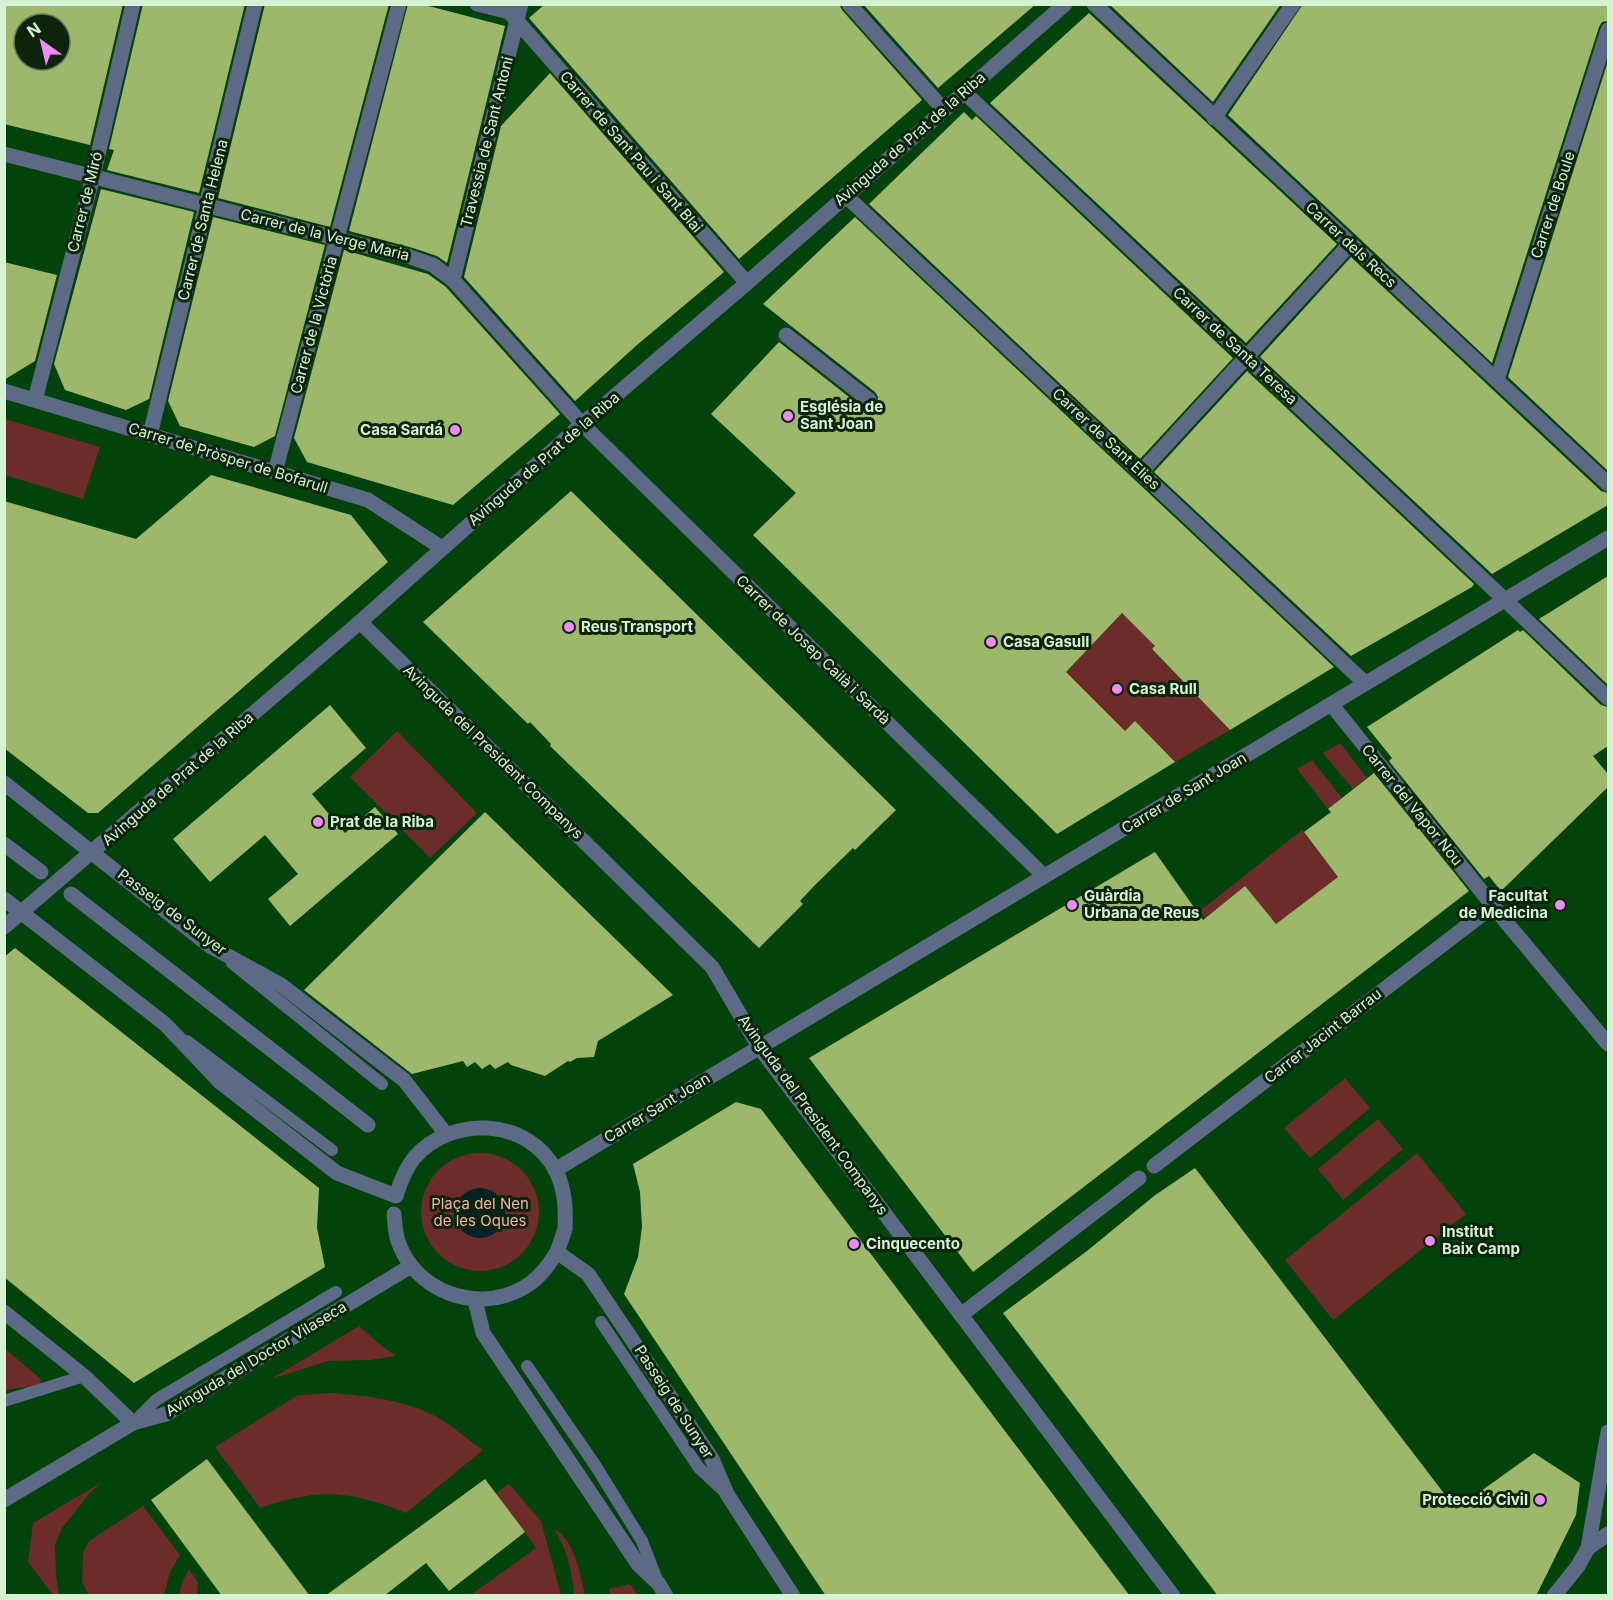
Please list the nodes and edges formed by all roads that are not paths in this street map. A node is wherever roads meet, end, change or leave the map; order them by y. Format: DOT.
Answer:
graph roads {
  1 [pos="133,4"];
  2 [pos="255,4"];
  3 [pos="399,4"];
  4 [pos="477,4"];
  5 [pos="521,4"];
  6 [pos="531,4"];
  7 [pos="849,4"];
  8 [pos="1065,4"];
  9 [pos="1094,4"];
  10 [pos="1293,4"];
  11 [pos="516,21"];
  12 [pos="1608,30"];
  13 [pos="964,92"];
  14 [pos="944,110"];
  15 [pos="1215,118"];
  16 [pos="4,154"];
  17 [pos="93,176"];
  18 [pos="845,195"];
  19 [pos="207,205"];
  20 [pos="338,238"];
  21 [pos="1350,244"];
  22 [pos="453,280"];
  23 [pos="747,283"];
  24 [pos="786,335"];
  25 [pos="1246,357"];
  26 [pos="1497,380"];
  27 [pos="4,391"];
  28 [pos="35,400"];
  29 [pos="869,400"];
  30 [pos="582,424"];
  31 [pos="150,435"];
  32 [pos="275,472"];
  33 [pos="1142,472"];
  34 [pos="1608,484"];
  35 [pos="1608,538"];
  36 [pos="442,548"];
  37 [pos="1505,600"];
  38 [pos="360,622"];
  39 [pos="1365,683"];
  40 [pos="1608,698"];
  41 [pos="1331,704"];
  42 [pos="4,783"];
  43 [pos="4,844"];
  44 [pos="93,852"];
  45 [pos="41,872"];
  46 [pos="1044,876"];
  47 [pos="71,894"];
  48 [pos="4,899"];
  49 [pos="1493,906"];
  50 [pos="22,912"];
  51 [pos="4,927"];
  52 [pos="210,946"];
  53 [pos="165,1024"];
  54 [pos="1608,1044"];
  55 [pos="759,1047"];
  56 [pos="382,1084"];
  57 [pos="368,1125"];
  58 [pos="446,1134"];
  59 [pos="332,1150"];
  60 [pos="1154,1166"];
  61 [pos="555,1170"];
  62 [pos="1139,1178"];
  63 [pos="396,1196"];
  64 [pos="557,1252"];
  65 [pos="411,1266"];
  66 [pos="336,1292"];
  67 [pos="475,1300"];
  68 [pos="4,1312"];
  69 [pos="961,1316"];
  70 [pos="601,1322"];
  71 [pos="527,1366"];
  72 [pos="84,1376"];
  73 [pos="4,1401"];
  74 [pos="133,1423"];
  75 [pos="1608,1432"];
  76 [pos="727,1494"];
  77 [pos="4,1500"];
  78 [pos="1608,1534"];
  79 [pos="1588,1548"];
  80 [pos="663,1590"];
  81 [pos="794,1596"];
  82 [pos="1173,1596"];
  83 [pos="1554,1596"];
  1 -- 17 [label="street, Carrer de Miró"];
  2 -- 19 [label="street, Carrer de Santa Helena"];
  3 -- 20 [label="street, Carrer de la Victòria"];
  4 -- 11 [label="street"];
  5 -- 11 [label="street, Travessia de Sant Antoni"];
  6 -- 11 [label="street"];
  7 -- 14 [label="street"];
  8 -- 13 [label="street, Avinguda de Prat de la Riba"];
  9 -- 15 [label="street, Carrer dels Recs"];
  10 -- 15 [label="street"];
  11 -- 22 [label="street, Travessia de Sant Antoni"];
  11 -- 23 [label="street, Carrer de Sant Pau i Sant Blai"];
  12 -- 26 [label="street, Carrer de Boule"];
  13 -- 14 [label="street, Avinguda de Prat de la Riba"];
  13 -- 25 [label="street, Carrer de Santa Teresa"];
  14 -- 18 [label="street, Avinguda de Prat de la Riba"];
  15 -- 21 [label="street, Carrer dels Recs"];
  16 -- 17 [label="street, Carrer de la Verge Maria"];
  17 -- 19 [label="street, Carrer de la Verge Maria"];
  17 -- 28 [label="street, Carrer de Miró"];
  18 -- 23 [label="street, Avinguda de Prat de la Riba"];
  18 -- 33 [label="street, Carrer de Sant Elies"];
  19 -- 20 [label="street, Carrer de la Verge Maria"];
  19 -- 31 [label="street, Carrer de Santa Helena"];
  20 -- 22 [label="street, Carrer de la Verge Maria"];
  20 -- 32 [label="street, Carrer de la Victòria"];
  21 -- 25 [label="street"];
  21 -- 26 [label="street, Carrer dels Recs"];
  22 -- 30 [label="street, Carrer de la Verge Maria"];
  23 -- 30 [label="street, Avinguda de Prat de la Riba"];
  24 -- 29 [label="street"];
  25 -- 33 [label="street"];
  25 -- 37 [label="street, Carrer de Santa Teresa"];
  26 -- 34 [label="street, Carrer dels Recs"];
  27 -- 28 [label="street, Carrer de Pròsper de Bofarull"];
  28 -- 31 [label="street, Carrer de Pròsper de Bofarull"];
  30 -- 36 [label="street, Avinguda de Prat de la Riba"];
  30 -- 46 [label="street, Carrer de Josep Cailà i Sardà"];
  31 -- 32 [label="street, Carrer de Pròsper de Bofarull"];
  32 -- 36 [label="street, Carrer de Pròsper de Bofarull"];
  33 -- 39 [label="street, Carrer de Sant Elies"];
  35 -- 37 [label="street, Carrer de Sant Joan"];
  36 -- 38 [label="street, Avinguda de Prat de la Riba"];
  37 -- 39 [label="street, Carrer de Sant Joan"];
  37 -- 40 [label="street, Carrer de Santa Teresa"];
  38 -- 44 [label="street, Avinguda de Prat de la Riba"];
  38 -- 55 [label="street, Avinguda del President Companys"];
  39 -- 41 [label="street, Carrer de Sant Joan"];
  41 -- 46 [label="street, Carrer de Sant Joan"];
  41 -- 49 [label="street, Carrer del Vapor Nou"];
  42 -- 44 [label="street, Passeig de Sunyer"];
  43 -- 45 [label="street"];
  44 -- 50 [label="street, Avinguda de Prat de la Riba"];
  44 -- 52 [label="street, Passeig de Sunyer"];
  46 -- 55 [label="street, Carrer de Sant Joan"];
  47 -- 57 [label="street"];
  48 -- 50 [label="street"];
  49 -- 54 [label="street, Carrer del Vapor Nou"];
  49 -- 60 [label="street, Carrer Jacint Barrau"];
  50 -- 51 [label="street, Avinguda de Prat de la Riba"];
  50 -- 53 [label="street"];
  52 -- 56 [label="lane"];
  52 -- 58 [label="street, Passeig de Sunyer"];
  53 -- 59 [label="lane"];
  53 -- 63 [label="street"];
  55 -- 61 [label="street, Carrer Sant Joan"];
  55 -- 69 [label="street, Avinguda del President Companys"];
  58 -- 61 [label="street"];
  58 -- 63 [label="street"];
  61 -- 64 [label="street"];
  62 -- 69 [label="street"];
  63 -- 65 [label="street"];
  64 -- 67 [label="street"];
  64 -- 76 [label="street, Passeig de Sunyer"];
  65 -- 67 [label="street"];
  65 -- 74 [label="street, Avinguda del Doctor Vilaseca"];
  66 -- 74 [label="lane"];
  67 -- 80 [label="street"];
  68 -- 72 [label="street"];
  69 -- 82 [label="street, Avinguda del President Companys"];
  70 -- 76 [label="lane"];
  71 -- 80 [label="lane"];
  72 -- 73 [label="lane"];
  72 -- 74 [label="street"];
  74 -- 77 [label="street, Avinguda del Doctor Vilaseca"];
  75 -- 79 [label="street"];
  76 -- 81 [label="street, Passeig de Sunyer"];
  78 -- 79 [label="street"];
  79 -- 83 [label="street"];
}
